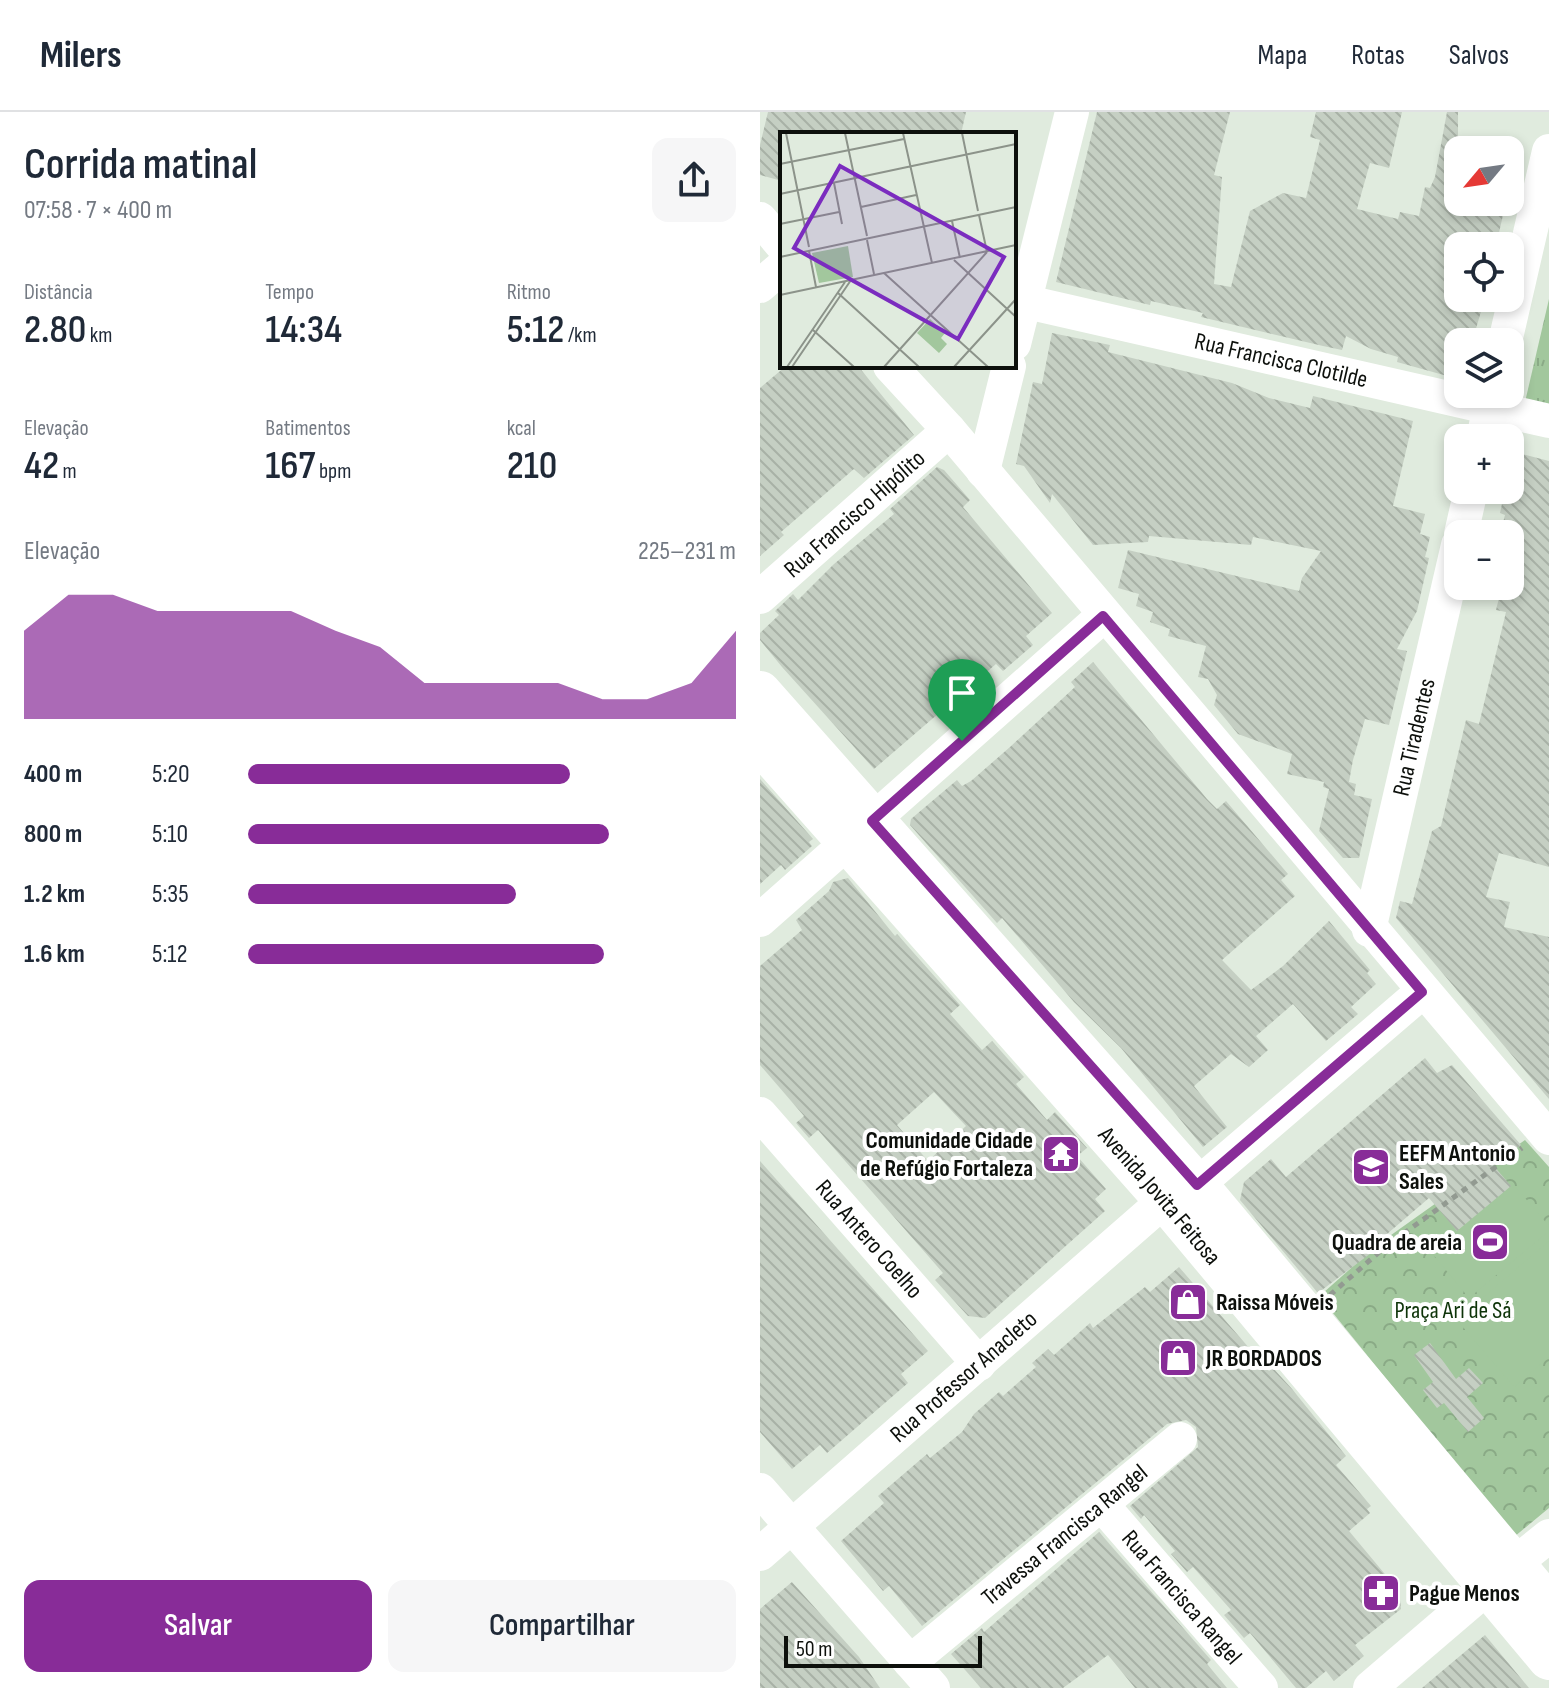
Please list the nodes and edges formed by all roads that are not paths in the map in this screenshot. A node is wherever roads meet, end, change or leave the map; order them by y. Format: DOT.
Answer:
graph roads {
  1 [pos="1072,112"];
  2 [pos="1549,151"];
  3 [pos="760,219"];
  4 [pos="780,243"];
  5 [pos="780,269"];
  6 [pos="760,286"];
  7 [pos="1019,300"];
  8 [pos="1016,326"];
  9 [pos="1508,328"];
  10 [pos="892,368"];
  11 [pos="1009,368"];
  12 [pos="1488,413"];
  13 [pos="1549,421"];
  14 [pos="949,430"];
  15 [pos="983,471"];
  16 [pos="760,597"];
  17 [pos="1445,600"];
  18 [pos="1103,616"];
  19 [pos="760,692"];
  20 [pos="760,743"];
  21 [pos="860,831"];
  22 [pos="760,920"];
  23 [pos="1369,930"];
  24 [pos="1422,992"];
  25 [pos="760,1114"];
  26 [pos="1543,1138"];
  27 [pos="1181,1192"];
  28 [pos="979,1364"];
  29 [pos="1180,1439"];
  30 [pos="760,1490"];
  31 [pos="1102,1505"];
  32 [pos="791,1526"];
  33 [pos="1549,1536"];
  34 [pos="760,1554"];
  35 [pos="1501,1576"];
  36 [pos="1549,1606"];
  37 [pos="1549,1659"];
  38 [pos="910,1662"];
  39 [pos="933,1688"];
  40 [pos="1261,1688"];
  41 [pos="1370,1688"];
  1 -- 7 [label="street"];
  2 -- 9 [label="street"];
  3 -- 4 [label="street"];
  5 -- 6 [label="street"];
  7 -- 8 [label="street"];
  7 -- 12 [label="street, Rua Francisca Clotilde"];
  10 -- 14 [label="street"];
  11 -- 15 [label="street"];
  12 -- 13 [label="street, Rua Francisca Clotilde"];
  14 -- 15 [label="street"];
  14 -- 16 [label="street, Rua Francisco Hipólito"];
  15 -- 18 [label="street"];
  17 -- 23 [label="street, Rua Tiradentes"];
  18 -- 21 [label="street"];
  18 -- 23 [label="street"];
  19 -- 21 [label="main road, Avenida Jovita Feitosa"];
  20 -- 21 [label="main road, Avenida Jovita Feitosa"];
  21 -- 22 [label="street"];
  21 -- 27 [label="main road, Avenida Jovita Feitosa"];
  23 -- 24 [label="street"];
  24 -- 26 [label="street"];
  24 -- 27 [label="street, Rua Professor Anacleto"];
  25 -- 28 [label="street, Rua Antero Coelho"];
  27 -- 28 [label="street, Rua Professor Anacleto"];
  27 -- 35 [label="main road, Avenida Jovita Feitosa"];
  28 -- 32 [label="street, Rua Professor Anacleto"];
  29 -- 31 [label="street, Travessa Francisca Rangel"];
  30 -- 32 [label="street"];
  31 -- 38 [label="street, Travessa Francisca Rangel"];
  31 -- 40 [label="street, Rua Francisca Rangel"];
  32 -- 34 [label="street, Rua Professor Anacleto"];
  32 -- 38 [label="street"];
  33 -- 35 [label="street"];
  35 -- 36 [label="main road, Avenida Jovita Feitosa"];
  35 -- 37 [label="main road, Avenida Jovita Feitosa"];
  35 -- 41 [label="street"];
  38 -- 39 [label="street"];
}
